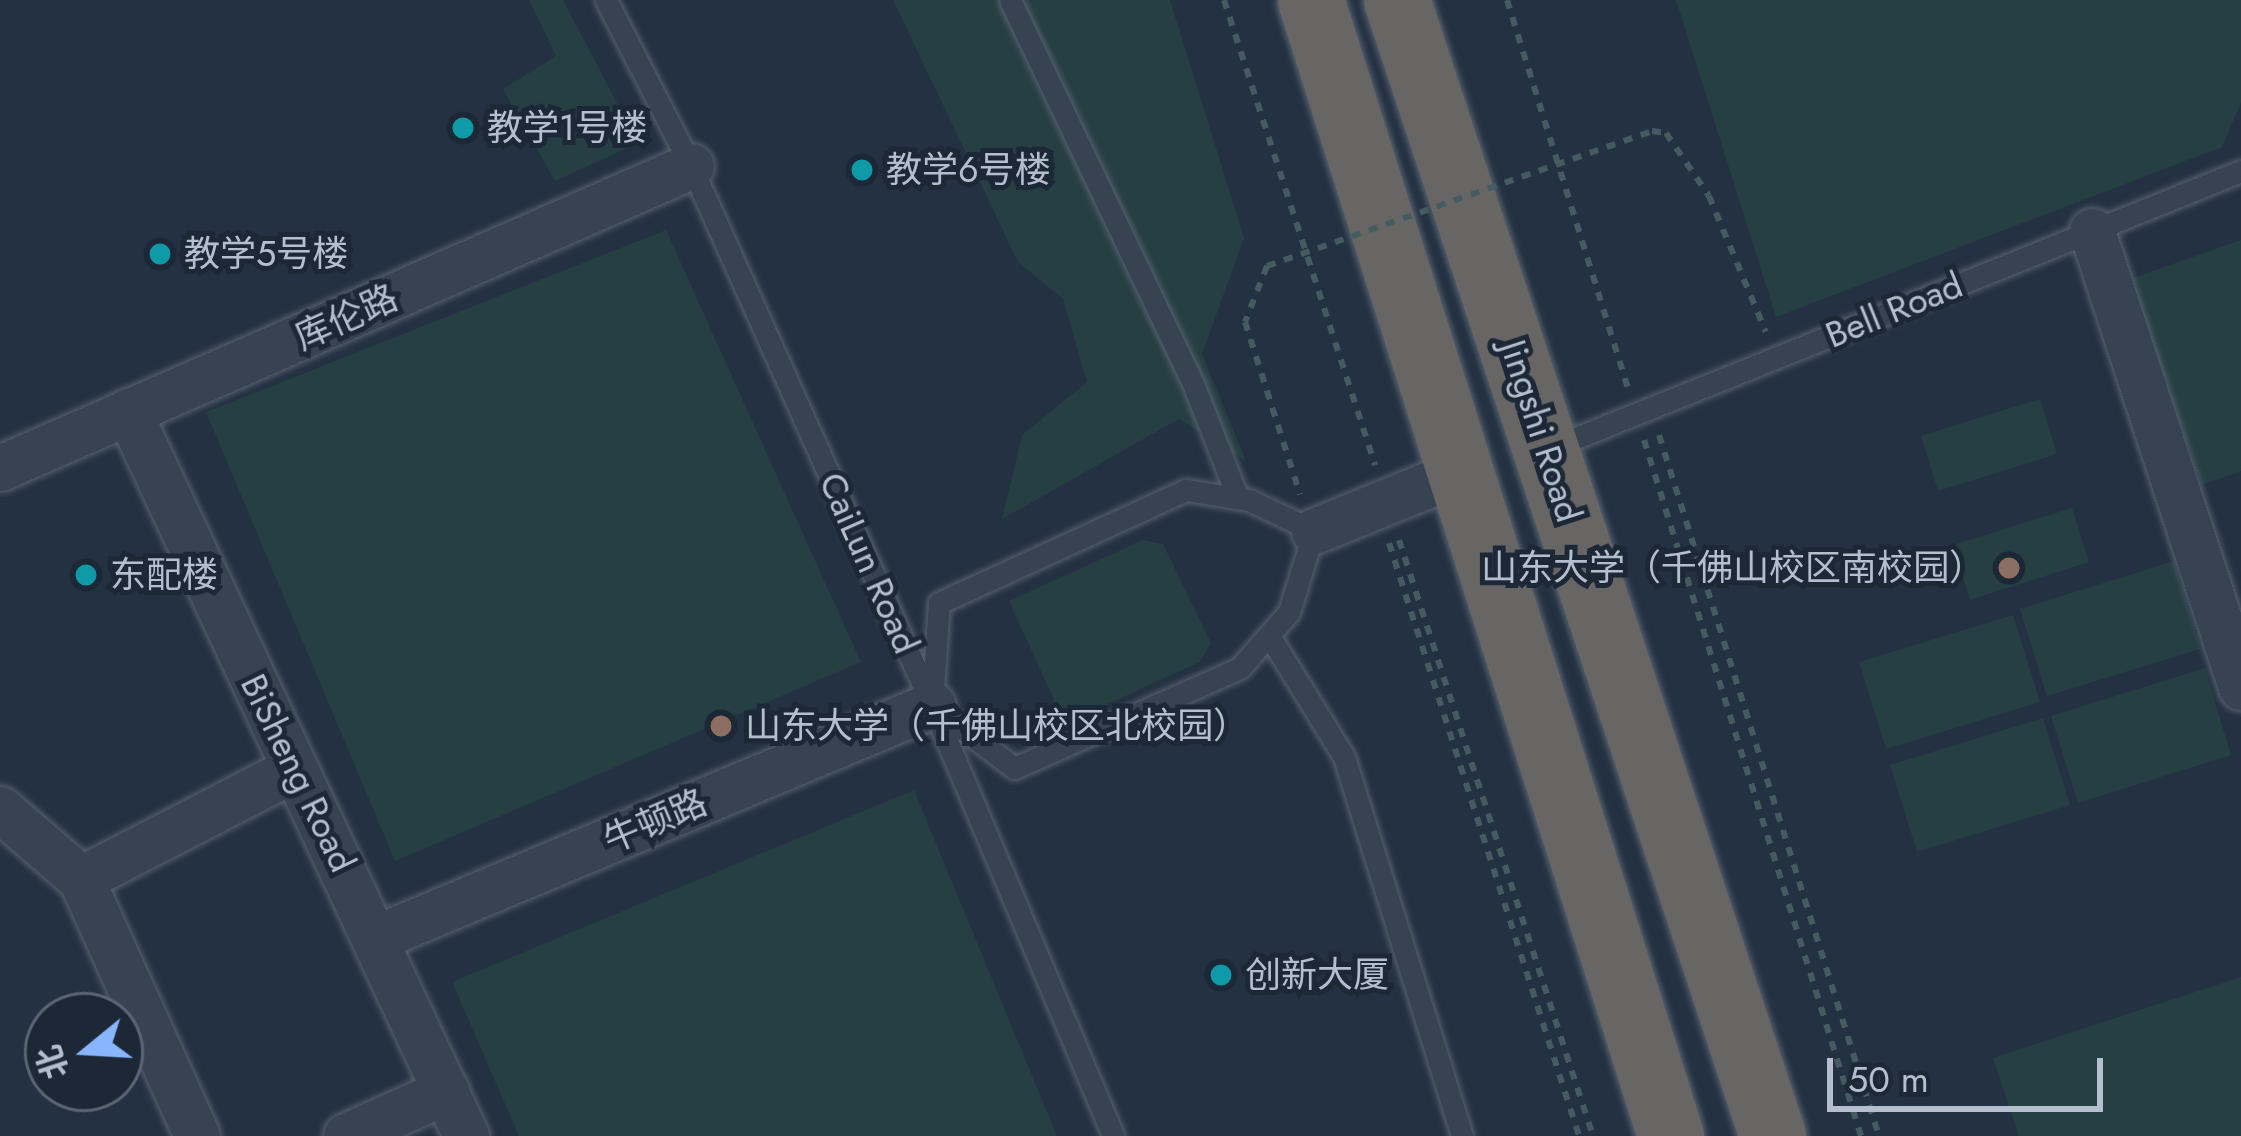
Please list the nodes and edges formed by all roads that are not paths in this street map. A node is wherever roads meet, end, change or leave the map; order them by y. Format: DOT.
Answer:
graph roads {
  1 [pos="606,0"];
  2 [pos="1010,0"];
  3 [pos="1311,0"];
  4 [pos="1397,0"];
  5 [pos="692,166"];
  6 [pos="2241,171"];
  7 [pos="2092,231"];
  8 [pos="128,412"];
  9 [pos="1547,449"];
  10 [pos="0,468"];
  11 [pos="1460,472"];
  12 [pos="1238,498"];
  13 [pos="1314,531"];
  14 [pos="1270,637"];
  15 [pos="2241,687"];
  16 [pos="932,705"];
  17 [pos="294,769"];
  18 [pos="0,809"];
  19 [pos="82,879"];
  20 [pos="378,937"];
  21 [pos="446,1091"];
  22 [pos="197,1136"];
  23 [pos="346,1136"];
  24 [pos="466,1136"];
  25 [pos="1113,1136"];
  26 [pos="1462,1136"];
  27 [pos="1671,1136"];
  28 [pos="1773,1136"];
  1 -- 5 [label="lane, CaiLun Road"];
  2 -- 12 [label="lane"];
  3 -- 11 [label="highway"];
  4 -- 9 [label="highway, Jingshi Road"];
  5 -- 8 [label="street, 库伦路"];
  5 -- 16 [label="lane, CaiLun Road"];
  6 -- 7 [label="lane, Bell Road"];
  7 -- 9 [label="lane, Bell Road"];
  7 -- 15 [label="street"];
  8 -- 10 [label="street, 库伦路"];
  8 -- 17 [label="street, BiSheng Road"];
  9 -- 28 [label="highway, Jingshi Road"];
  11 -- 13 [label="street"];
  11 -- 27 [label="highway"];
  12 -- 13 [label="lane"];
  12 -- 16 [label="lane"];
  13 -- 14 [label="lane"];
  14 -- 16 [label="lane"];
  14 -- 26 [label="lane"];
  16 -- 20 [label="street, 牛顿路"];
  16 -- 25 [label="lane, CaiLun Road"];
  17 -- 19 [label="street"];
  17 -- 20 [label="street, BiSheng Road"];
  18 -- 19 [label="street"];
  19 -- 22 [label="street"];
  20 -- 21 [label="street, BiSheng Road"];
  21 -- 23 [label="street"];
  21 -- 24 [label="street, BiSheng Road"];
}
